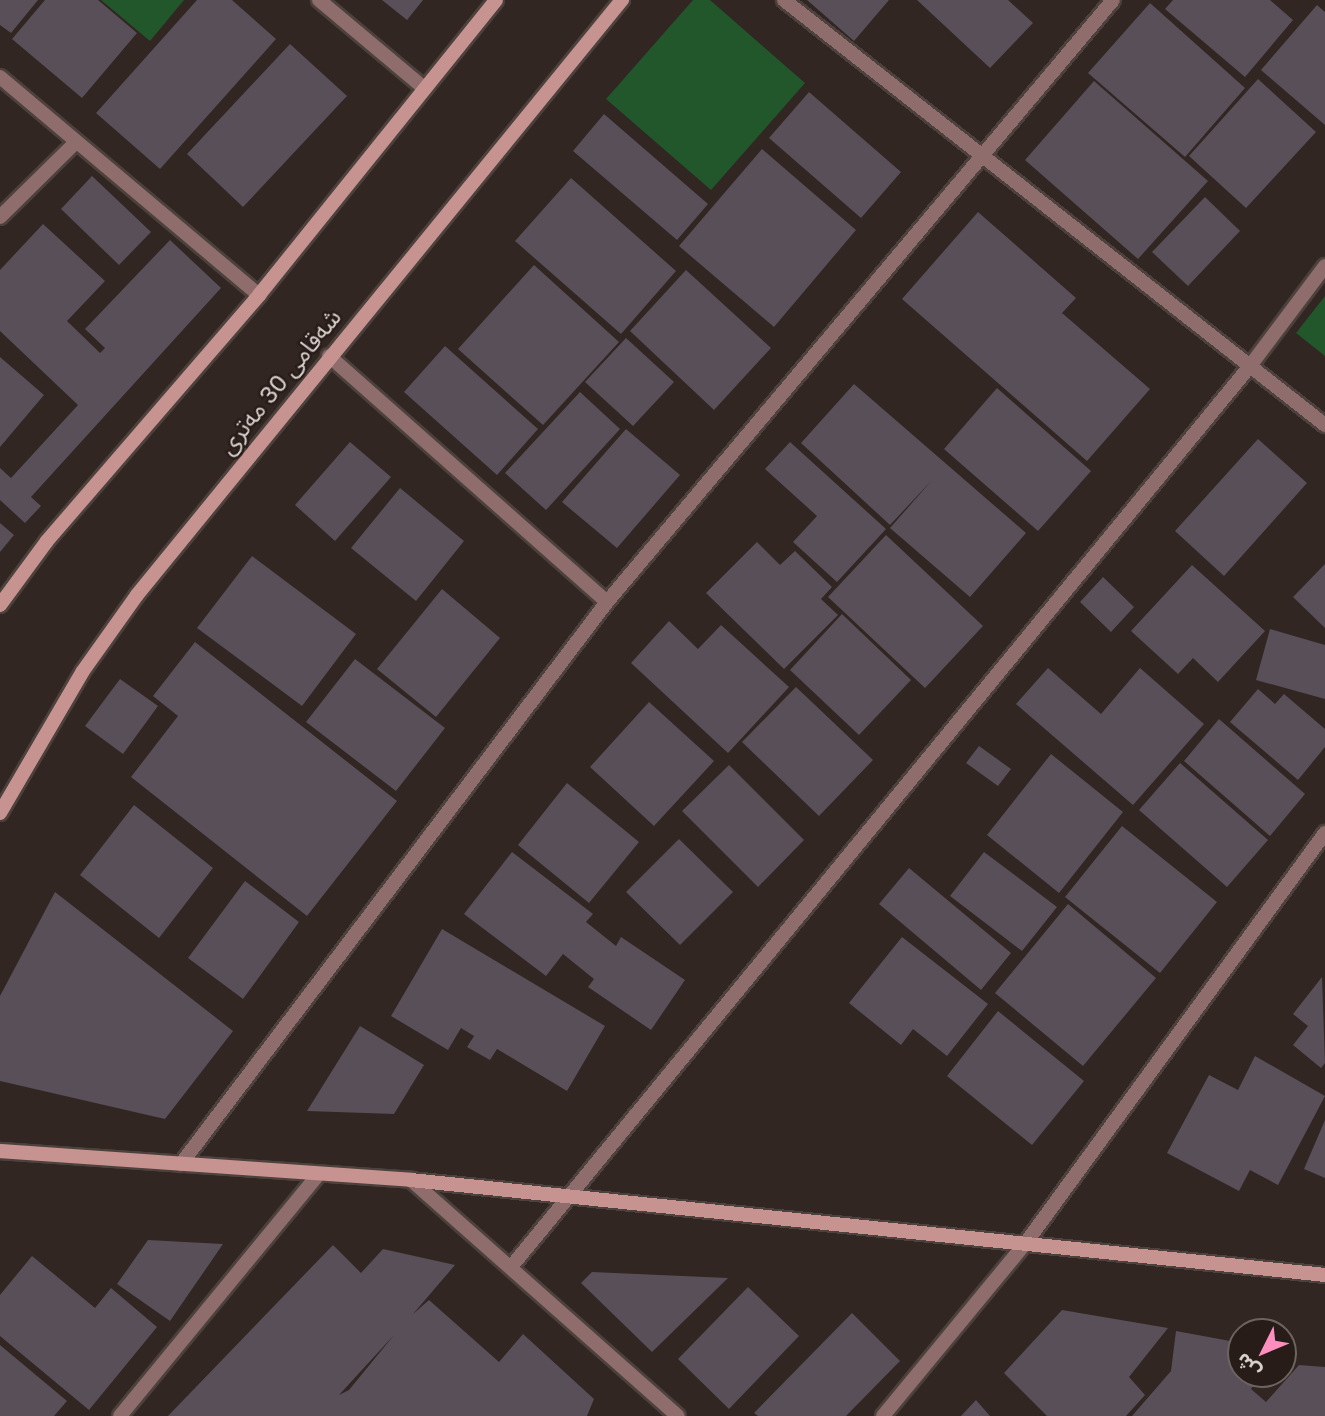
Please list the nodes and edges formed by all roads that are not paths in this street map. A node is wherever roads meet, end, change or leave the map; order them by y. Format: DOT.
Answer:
graph roads {
  1 [pos="320,0"];
  2 [pos="496,0"];
  3 [pos="622,0"];
  4 [pos="784,0"];
  5 [pos="1113,0"];
  6 [pos="0,78"];
  7 [pos="425,89"];
  8 [pos="76,142"];
  9 [pos="982,156"];
  10 [pos="0,217"];
  11 [pos="1325,266"];
  12 [pos="259,295"];
  13 [pos="329,356"];
  14 [pos="1250,366"];
  15 [pos="1325,425"];
  16 [pos="607,602"];
  17 [pos="0,605"];
  18 [pos="0,813"];
  19 [pos="1325,833"];
  20 [pos="0,1152"];
  21 [pos="181,1164"];
  22 [pos="317,1176"];
  23 [pos="411,1180"];
  24 [pos="569,1196"];
  25 [pos="1025,1244"];
  26 [pos="511,1267"];
  27 [pos="1325,1275"];
  28 [pos="120,1416"];
  29 [pos="678,1416"];
  30 [pos="884,1416"];
  1 -- 7 [label="street"];
  2 -- 7 [label="main road"];
  3 -- 13 [label="main road, شەقامی 30 مەتری"];
  4 -- 9 [label="street"];
  5 -- 9 [label="street"];
  6 -- 8 [label="street"];
  7 -- 12 [label="main road"];
  8 -- 10 [label="street"];
  8 -- 12 [label="street"];
  9 -- 14 [label="street"];
  9 -- 16 [label="street"];
  11 -- 14 [label="street"];
  12 -- 17 [label="main road"];
  13 -- 16 [label="street"];
  13 -- 18 [label="main road, شەقامی 30 مەتری"];
  14 -- 15 [label="street"];
  14 -- 24 [label="street"];
  16 -- 21 [label="street"];
  19 -- 25 [label="street"];
  20 -- 21 [label="main road"];
  21 -- 22 [label="main road"];
  22 -- 23 [label="main road"];
  22 -- 28 [label="street"];
  23 -- 24 [label="main road"];
  23 -- 26 [label="street"];
  24 -- 25 [label="main road"];
  24 -- 26 [label="street"];
  25 -- 27 [label="main road"];
  25 -- 30 [label="street"];
  26 -- 29 [label="street"];
}
